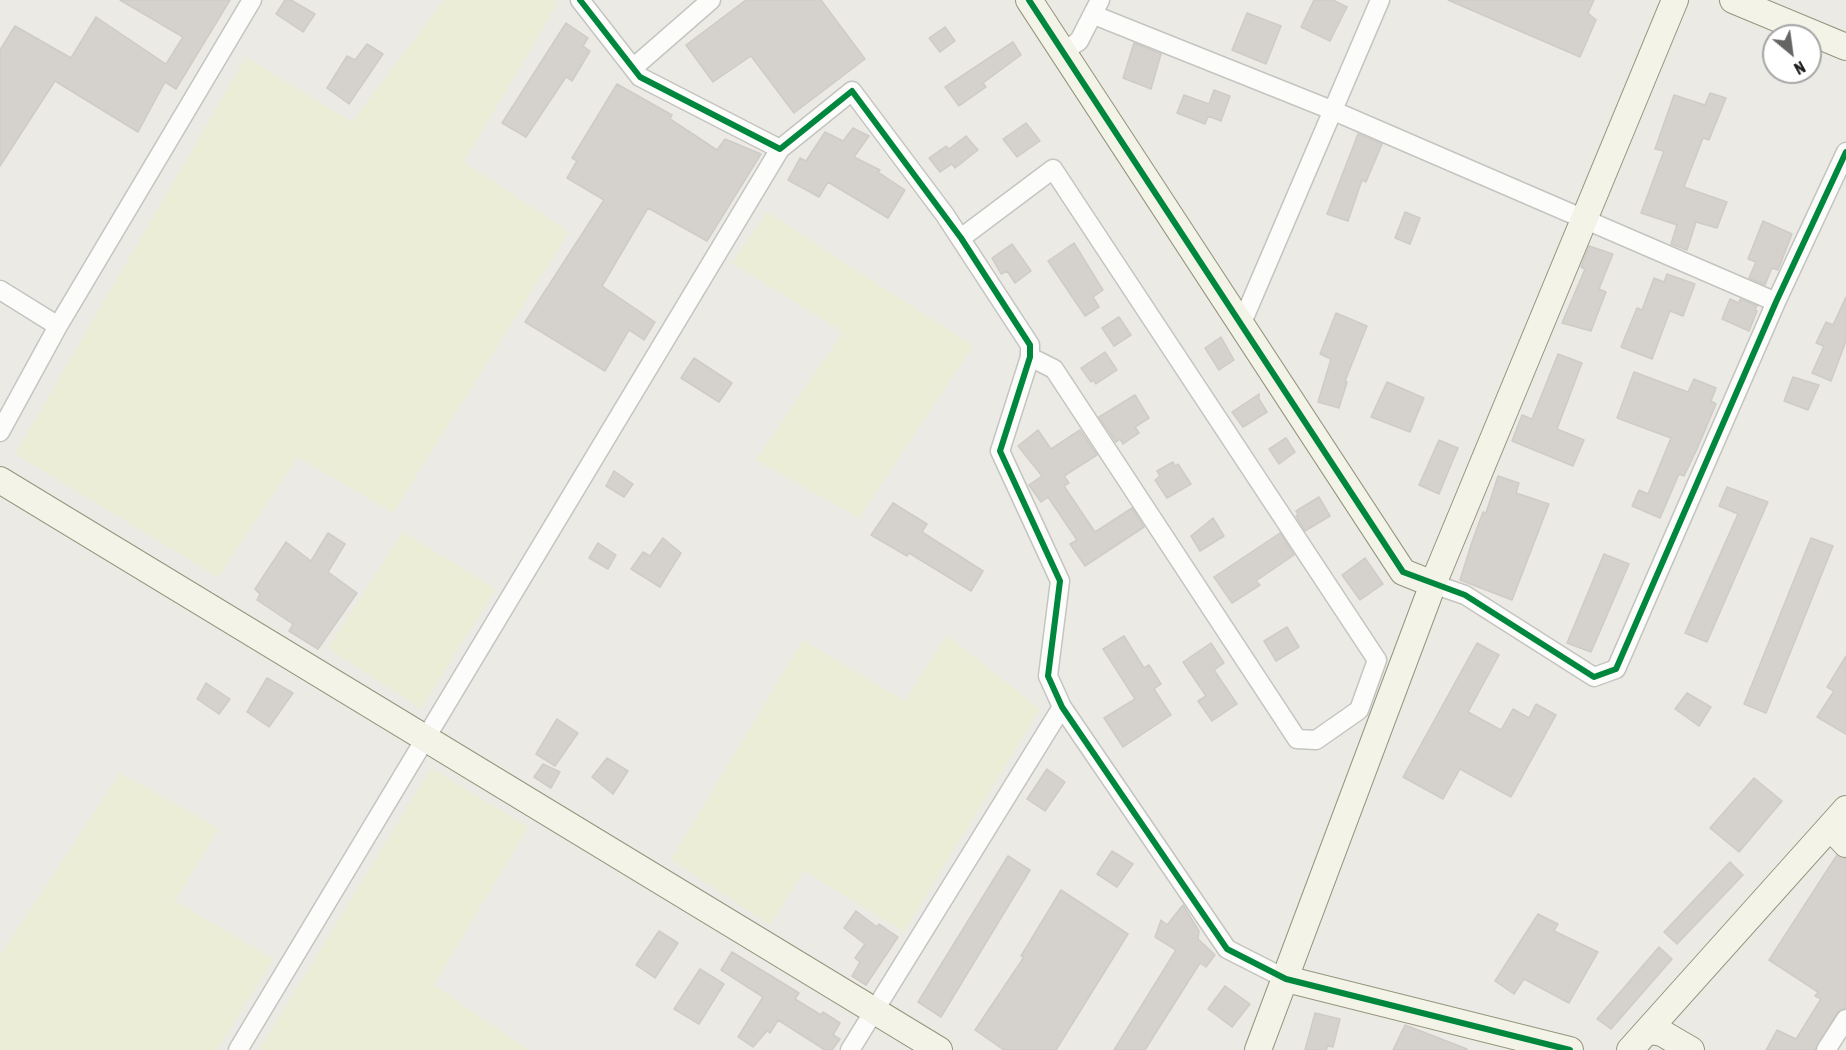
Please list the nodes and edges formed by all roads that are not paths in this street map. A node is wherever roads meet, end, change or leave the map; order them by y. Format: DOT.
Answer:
graph roads {
  1 [pos="252,0"];
  2 [pos="580,0"];
  3 [pos="711,0"];
  4 [pos="1029,0"];
  5 [pos="1380,0"];
  6 [pos="1675,0"];
  7 [pos="1733,0"];
  8 [pos="1097,7"];
  9 [pos="1846,47"];
  10 [pos="1063,52"];
  11 [pos="633,68"];
  12 [pos="1334,111"];
  13 [pos="780,150"];
  14 [pos="1846,152"];
  15 [pos="1582,219"];
  16 [pos="961,238"];
  17 [pos="0,290"];
  18 [pos="1776,302"];
  19 [pos="1241,325"];
  20 [pos="58,326"];
  21 [pos="1030,357"];
  22 [pos="0,432"];
  23 [pos="0,480"];
  24 [pos="1433,584"];
  25 [pos="1062,707"];
  26 [pos="424,738"];
  27 [pos="1841,827"];
  28 [pos="1286,980"];
  29 [pos="874,1011"];
  30 [pos="1846,1019"];
  31 [pos="1648,1031"];
  32 [pos="238,1050"];
  33 [pos="850,1050"];
  34 [pos="939,1050"];
  35 [pos="1258,1050"];
  36 [pos="1570,1050"];
  37 [pos="1630,1050"];
  38 [pos="1691,1050"];
  39 [pos="1826,1050"];
  1 -- 20 [label="street"];
  2 -- 11 [label="street"];
  3 -- 11 [label="street"];
  4 -- 10 [label="street"];
  5 -- 12 [label="street"];
  6 -- 15 [label="street"];
  7 -- 9 [label="street"];
  8 -- 10 [label="street"];
  8 -- 12 [label="street"];
  10 -- 19 [label="street"];
  11 -- 13 [label="street"];
  12 -- 15 [label="street"];
  12 -- 19 [label="street"];
  13 -- 16 [label="street"];
  13 -- 26 [label="street"];
  14 -- 18 [label="street"];
  15 -- 18 [label="street"];
  15 -- 24 [label="street"];
  16 -- 21 [label="street"];
  16 -- 21 [label="street"];
  17 -- 20 [label="street"];
  18 -- 24 [label="street"];
  19 -- 24 [label="street"];
  20 -- 22 [label="street"];
  21 -- 25 [label="street"];
  23 -- 26 [label="street"];
  24 -- 28 [label="street"];
  25 -- 28 [label="street"];
  25 -- 29 [label="street"];
  26 -- 29 [label="street"];
  26 -- 32 [label="street"];
  27 -- 31 [label="street"];
  28 -- 35 [label="street"];
  28 -- 36 [label="street"];
  29 -- 33 [label="street"];
  29 -- 34 [label="street"];
  30 -- 39 [label="street"];
  31 -- 37 [label="street"];
  31 -- 38 [label="street"];
}
